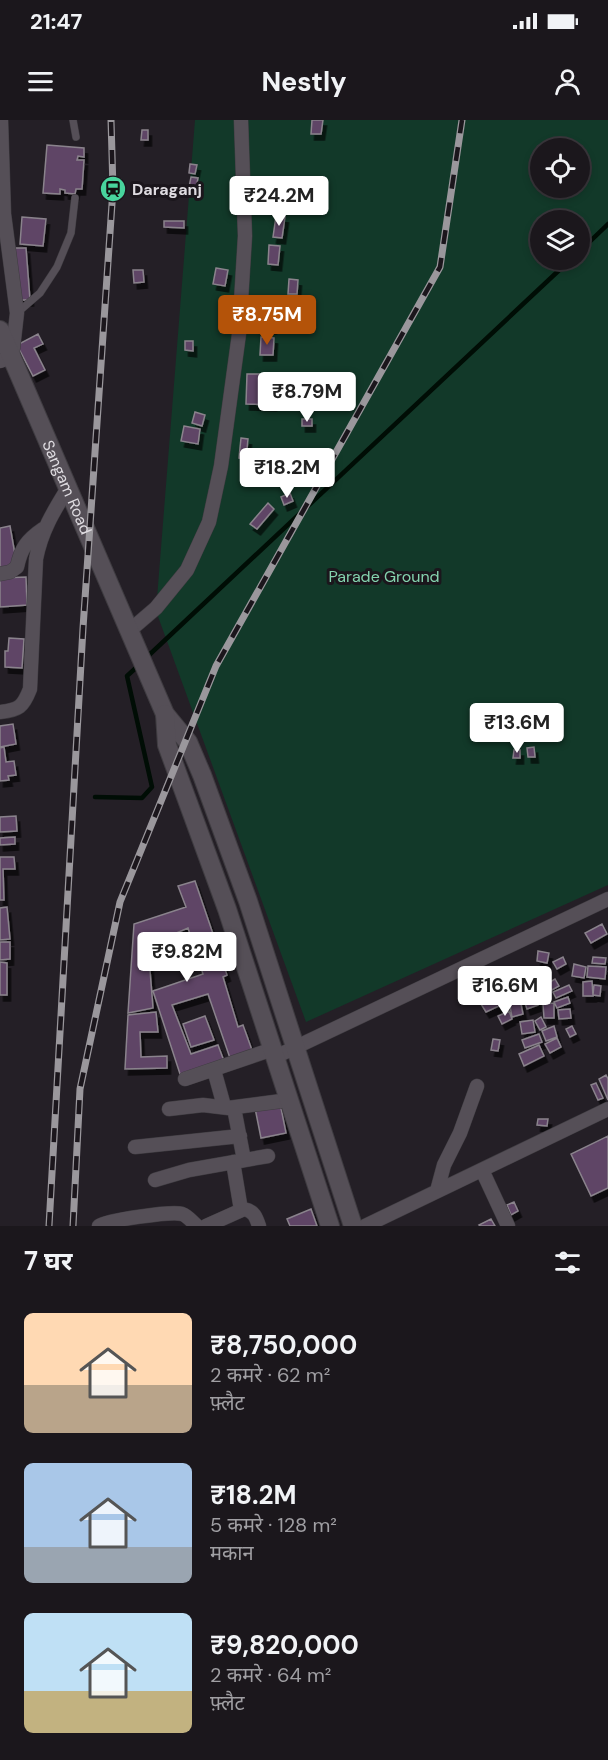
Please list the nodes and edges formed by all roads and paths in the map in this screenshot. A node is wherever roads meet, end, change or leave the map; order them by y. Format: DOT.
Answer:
graph roads {
  1 [pos="2,120"];
  2 [pos="73,120"];
  3 [pos="241,120"];
  4 [pos="76,137"];
  5 [pos="1,167"];
  6 [pos="75,198"];
  7 [pos="17,313"];
  8 [pos="0,330"];
  9 [pos="6,359"];
  10 [pos="68,488"];
  11 [pos="44,528"];
  12 [pos="0,574"];
  13 [pos="131,639"];
  14 [pos="0,712"];
  15 [pos="165,714"];
  16 [pos="608,899"];
  17 [pos="296,1047"];
  18 [pos="274,1053"];
  19 [pos="213,1070"];
  20 [pos="185,1079"];
  21 [pos="477,1086"];
  22 [pos="289,1100"];
  23 [pos="229,1107"];
  24 [pos="169,1109"];
  25 [pos="608,1109"];
  26 [pos="240,1136"];
  27 [pos="135,1147"];
  28 [pos="268,1156"];
  29 [pos="239,1161"];
  30 [pos="482,1170"];
  31 [pos="156,1180"];
  32 [pos="437,1191"];
  33 [pos="241,1210"];
  34 [pos="125,1223"];
  35 [pos="99,1226"];
  36 [pos="197,1226"];
  37 [pos="206,1226"];
  38 [pos="259,1226"];
  39 [pos="330,1226"];
  40 [pos="353,1226"];
  41 [pos="365,1226"];
  42 [pos="508,1226"];
  1 -- 5 [label="street"];
  2 -- 4 [label="lane"];
  3 -- 13 [label="street"];
  5 -- 7 [label="street"];
  6 -- 7 [label="lane"];
  7 -- 9 [label="street"];
  8 -- 9 [label="main road, Sangam Road"];
  9 -- 10 [label="main road, Sangam Road"];
  10 -- 11 [label="street"];
  10 -- 13 [label="main road, Sangam Road"];
  11 -- 12 [label="street"];
  11 -- 14 [label="street"];
  13 -- 15 [label="main road, Sangam Road"];
  15 -- 17 [label="main road"];
  15 -- 18 [label="main road"];
  16 -- 17 [label="street"];
  17 -- 18 [label="street"];
  17 -- 40 [label="main road"];
  18 -- 19 [label="street"];
  18 -- 22 [label="main road"];
  19 -- 20 [label="street"];
  19 -- 23 [label="street"];
  21 -- 32 [label="street"];
  22 -- 23 [label="street"];
  22 -- 39 [label="main road"];
  23 -- 24 [label="street"];
  23 -- 26 [label="street"];
  25 -- 30 [label="street"];
  26 -- 27 [label="street"];
  26 -- 29 [label="street"];
  28 -- 29 [label="street"];
  29 -- 31 [label="street"];
  29 -- 33 [label="street"];
  30 -- 32 [label="street"];
  30 -- 42 [label="street"];
  32 -- 41 [label="street"];
  33 -- 37 [label="street"];
  33 -- 38 [label="street"];
  34 -- 35 [label="street"];
  34 -- 36 [label="street"];
}
